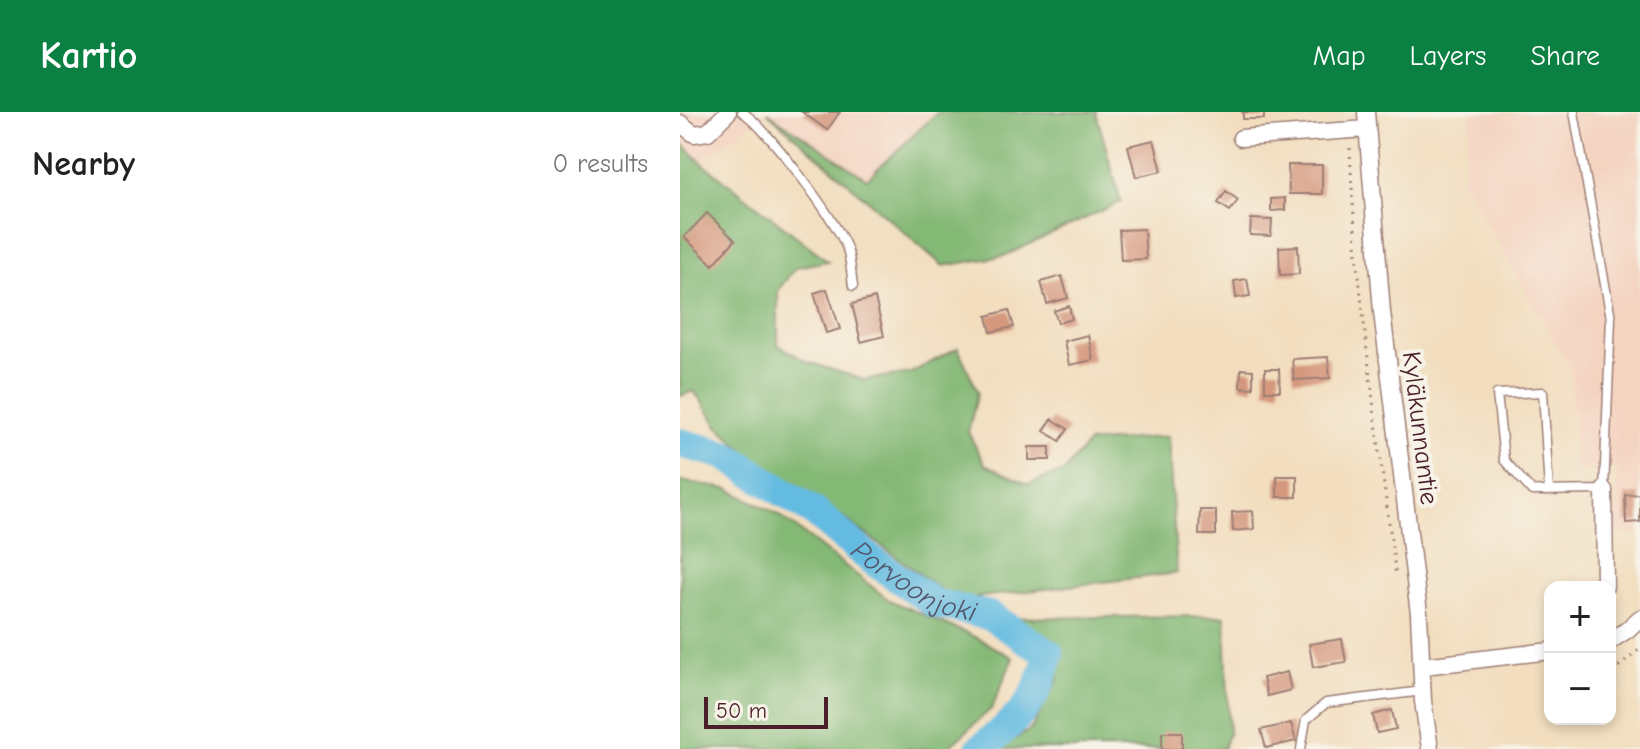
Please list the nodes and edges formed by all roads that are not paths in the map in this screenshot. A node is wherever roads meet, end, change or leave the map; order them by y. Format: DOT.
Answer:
graph roads {
  1 [pos="728,112"];
  2 [pos="742,112"];
  3 [pos="1574,112"];
  4 [pos="1366,120"];
  5 [pos="680,123"];
  6 [pos="1241,138"];
  7 [pos="853,286"];
  8 [pos="1604,490"];
  9 [pos="1549,491"];
  10 [pos="1605,581"];
  11 [pos="1640,618"];
  12 [pos="1616,636"];
  13 [pos="1544,652"];
  14 [pos="1424,666"];
  15 [pos="1423,691"];
  16 [pos="1301,749"];
  17 [pos="1430,749"];
  1 -- 5 [label="street"];
  2 -- 7 [label="lane"];
  3 -- 8 [label="lane"];
  4 -- 6 [label="street"];
  4 -- 14 [label="street, Kyläkunnantie"];
  8 -- 9 [label="lane"];
  8 -- 10 [label="street"];
  9 -- 9 [label="lane"];
  11 -- 12 [label="street"];
  13 -- 14 [label="street"];
  14 -- 15 [label="street, Kyläkunnantie"];
  15 -- 16 [label="lane"];
  15 -- 17 [label="street, Kyläkunnantie"];
}
